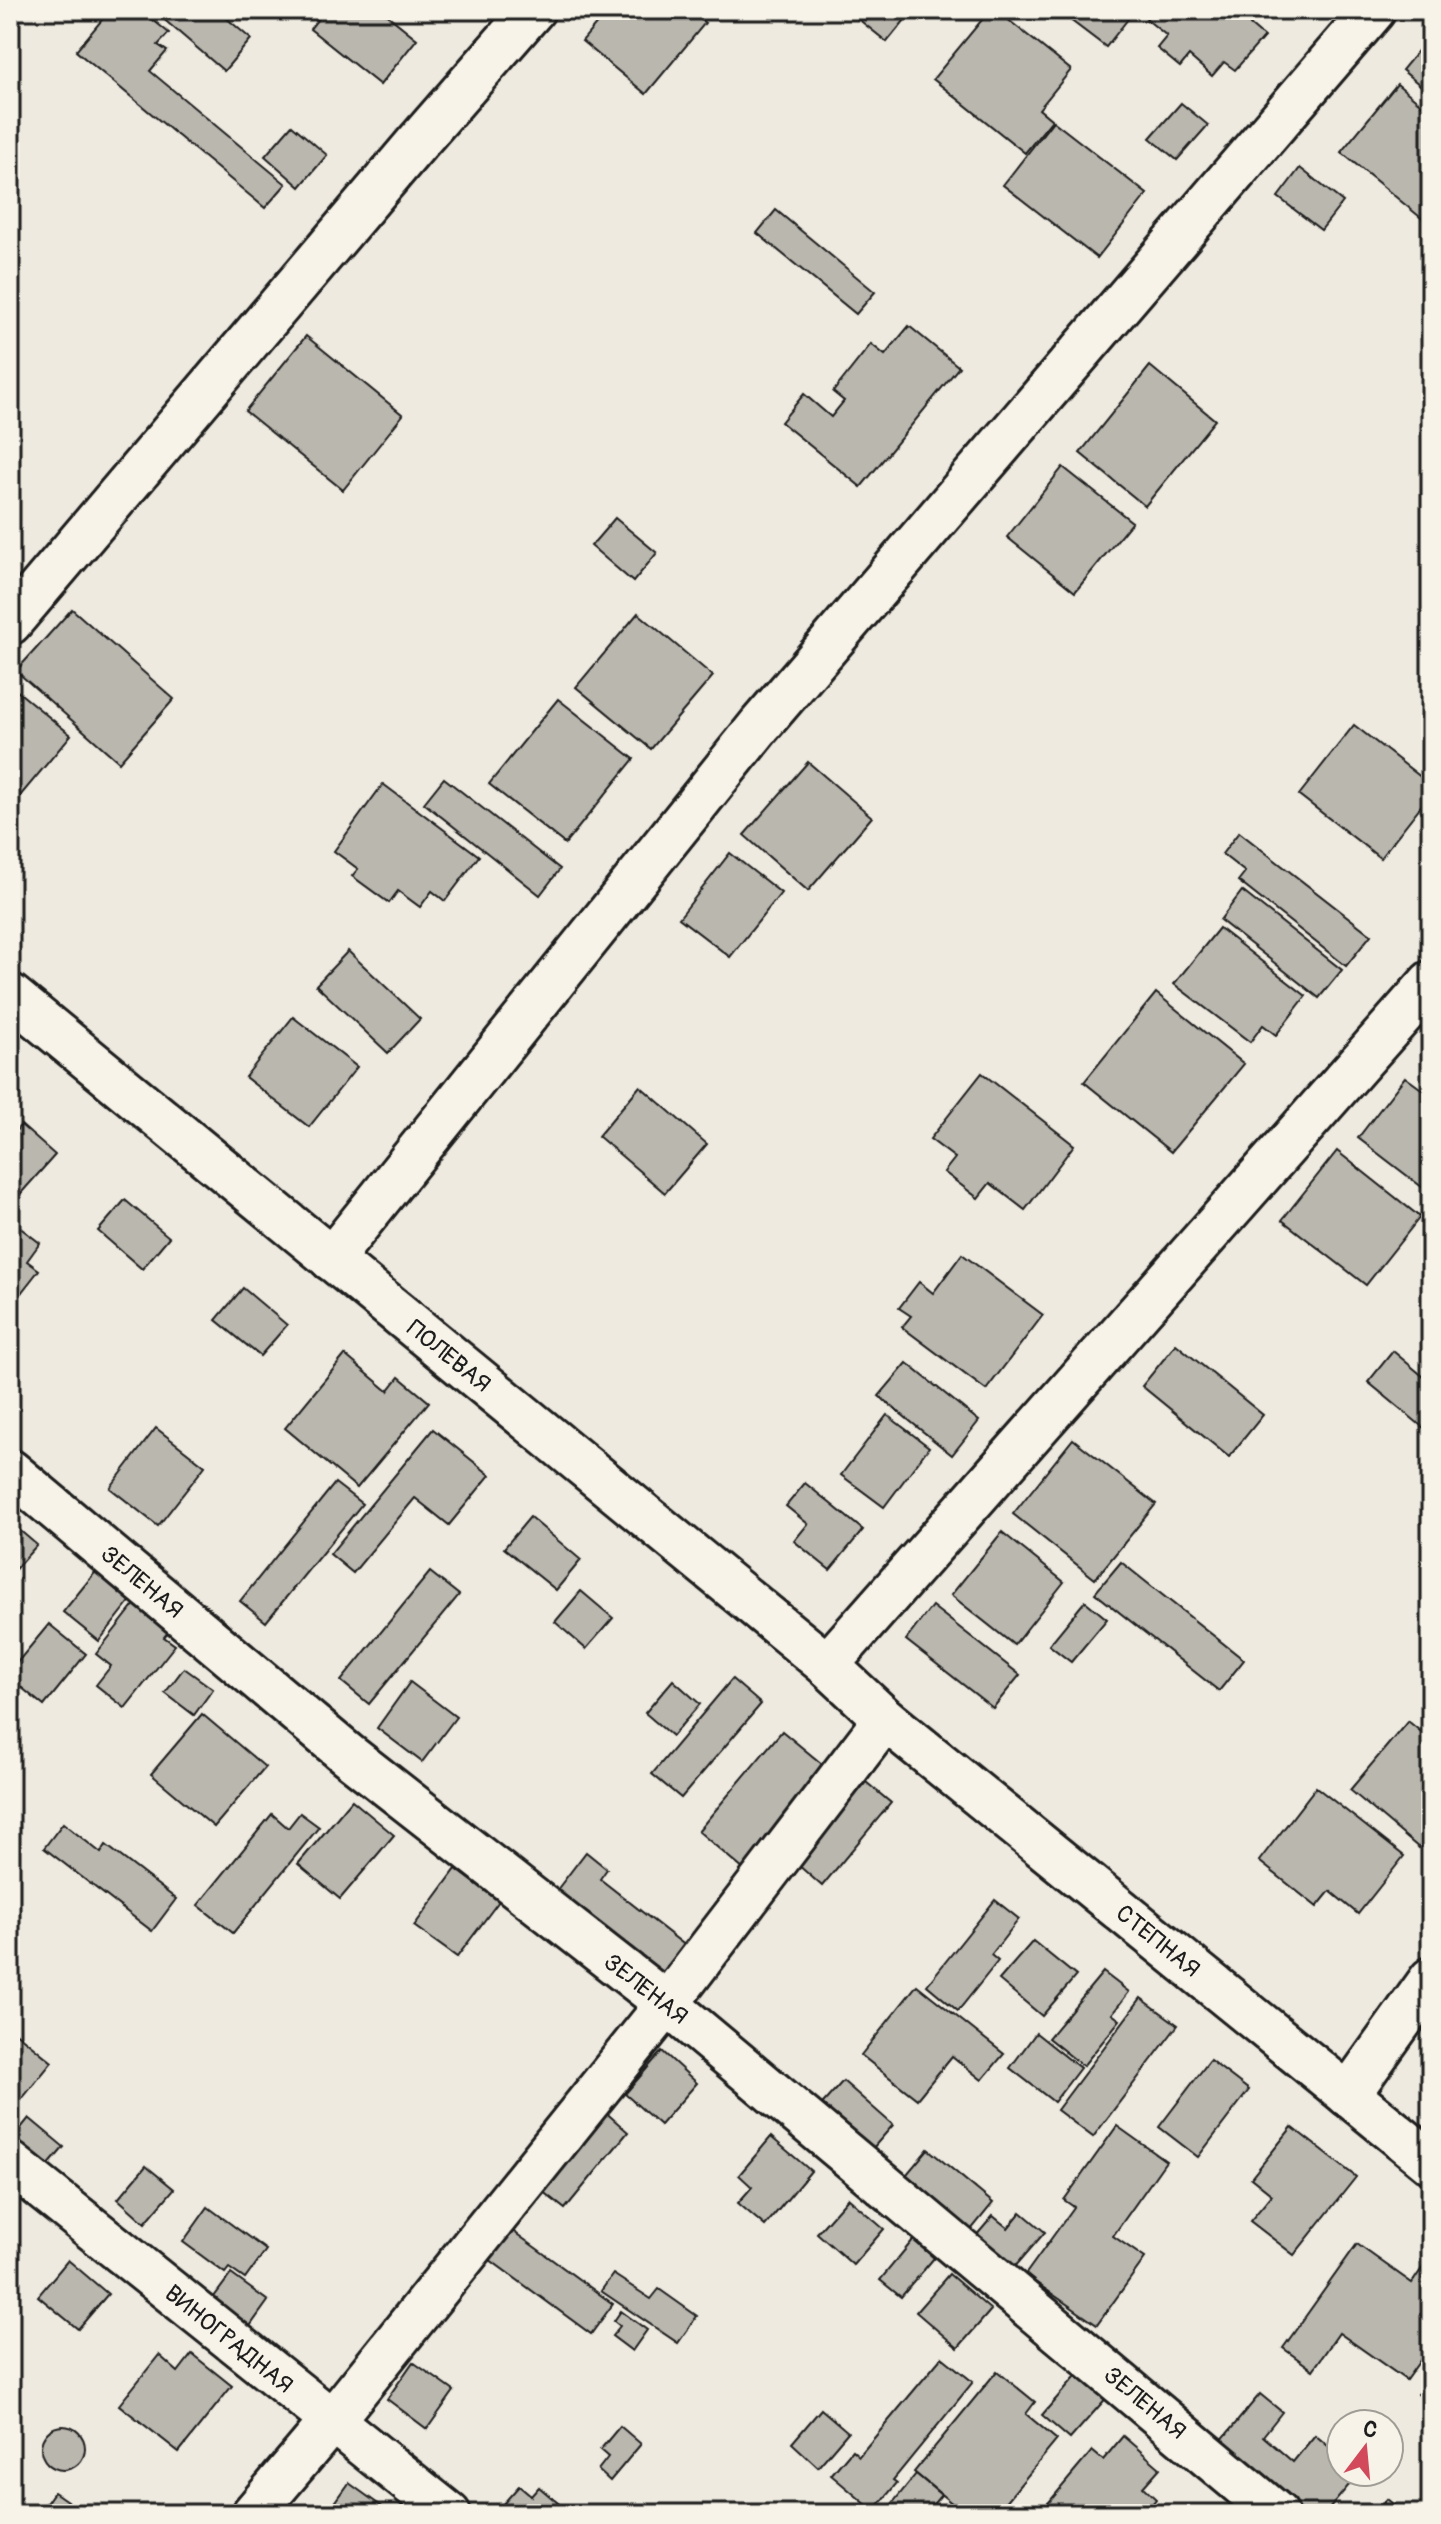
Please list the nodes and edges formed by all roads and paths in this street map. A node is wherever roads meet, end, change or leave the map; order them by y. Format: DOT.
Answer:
graph roads {
  1 [pos="533,10"];
  2 [pos="1374,10"];
  3 [pos="10,623"];
  4 [pos="1431,982"];
  5 [pos="10,995"];
  6 [pos="331,1259"];
  7 [pos="10,1471"];
  8 [pos="827,1665"];
  9 [pos="885,1719"];
  10 [pos="1431,1979"];
  11 [pos="667,2004"];
  12 [pos="1348,2095"];
  13 [pos="1431,2162"];
  14 [pos="10,2163"];
  15 [pos="331,2422"];
  16 [pos="253,2514"];
  17 [pos="449,2514"];
  18 [pos="1277,2514"];
  1 -- 3 [label="street"];
  2 -- 6 [label="street"];
  4 -- 8 [label="street"];
  5 -- 6 [label="street, ПОЛЕВАЯ"];
  6 -- 8 [label="street, ПОЛЕВАЯ"];
  7 -- 11 [label="street, ЗЕЛЕНАЯ"];
  8 -- 9 [label="street, ПОЛЕВАЯ"];
  9 -- 11 [label="street"];
  9 -- 12 [label="street, СТЕПНАЯ"];
  10 -- 12 [label="street"];
  11 -- 15 [label="street"];
  11 -- 18 [label="street, ЗЕЛЕНАЯ"];
  12 -- 13 [label="street, СТЕПНАЯ"];
  14 -- 15 [label="street, ВИНОГРАДНАЯ"];
  15 -- 16 [label="street"];
  15 -- 17 [label="street, ВИНОГРАДНАЯ"];
}
